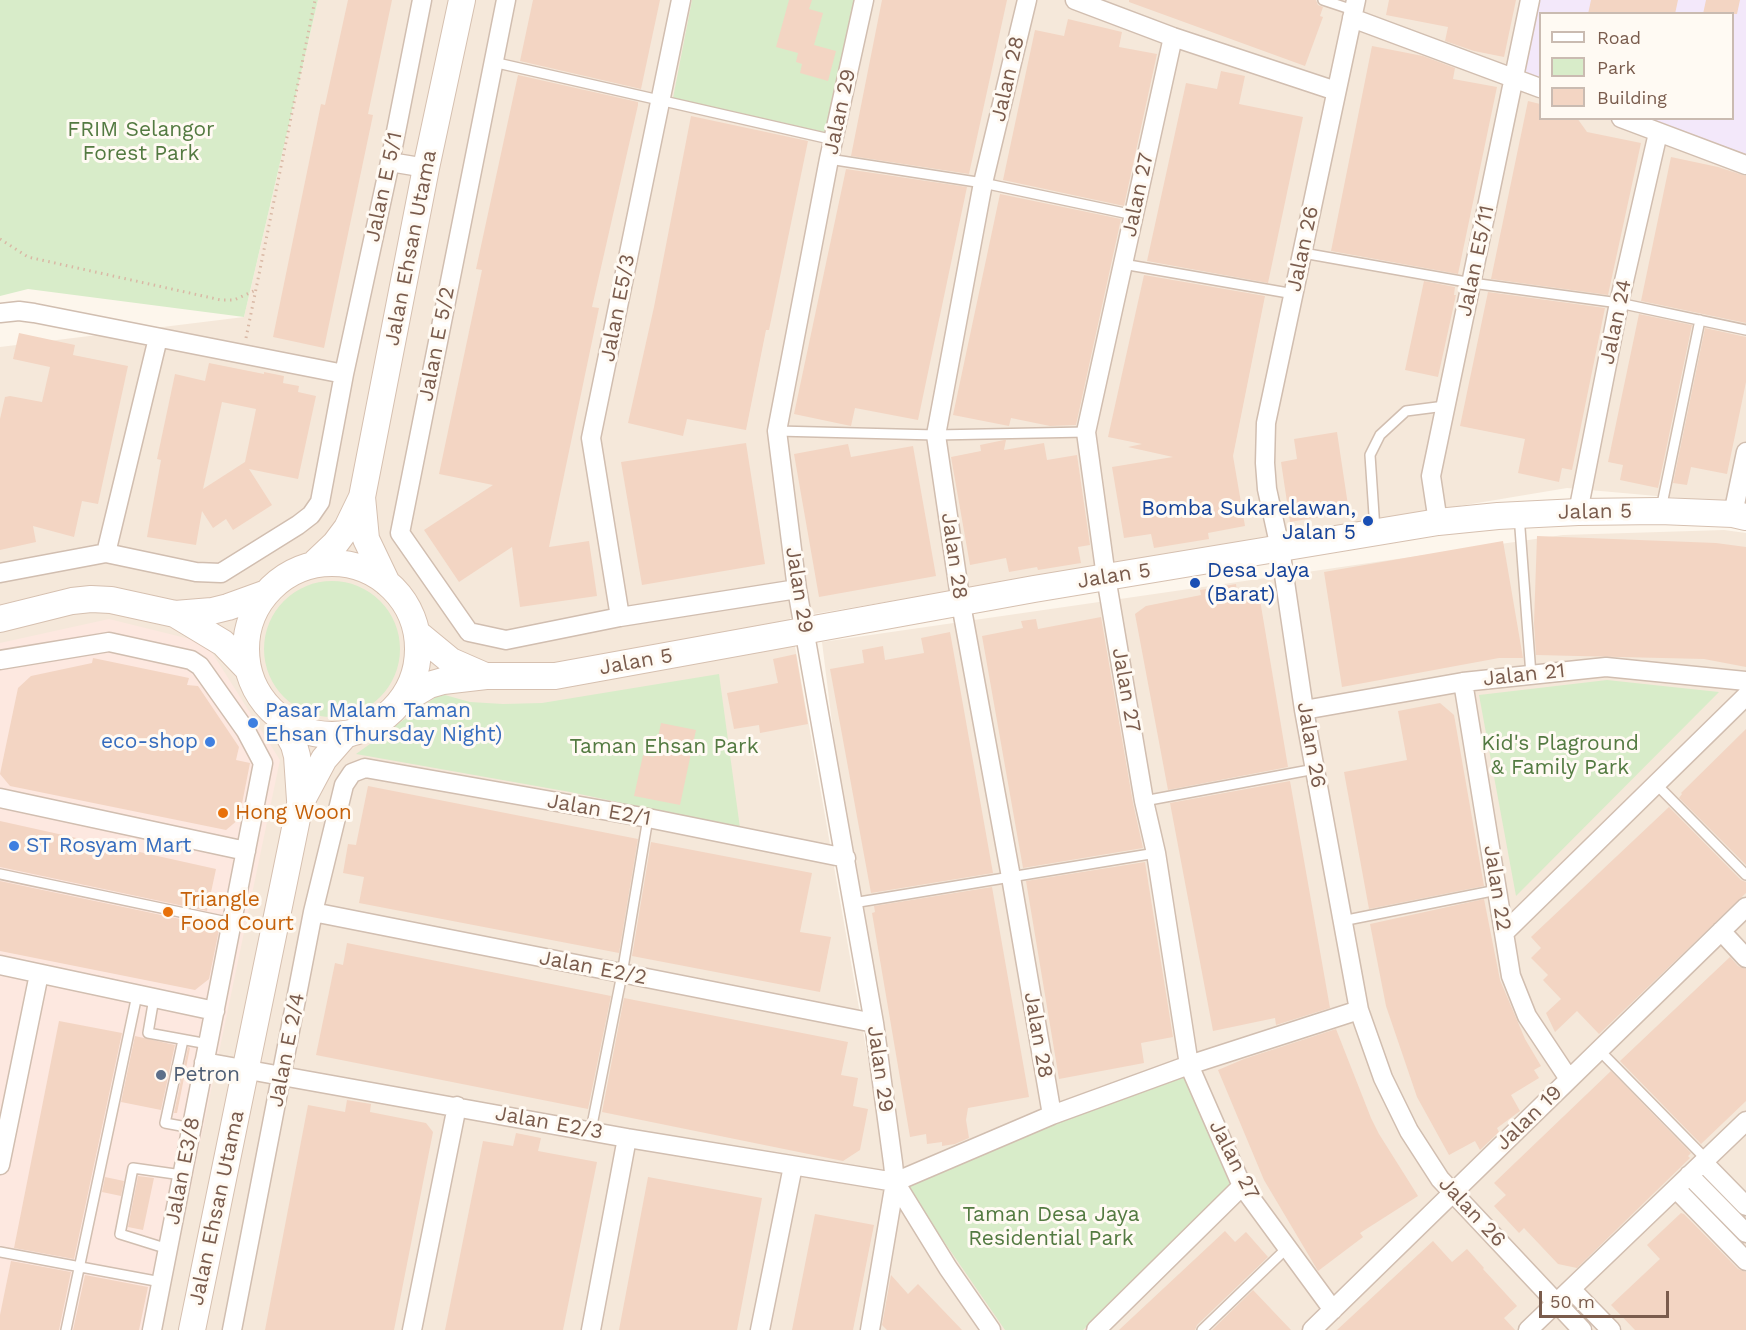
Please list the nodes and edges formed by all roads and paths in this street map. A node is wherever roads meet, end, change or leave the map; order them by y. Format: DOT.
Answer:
graph roads {
  1 [pos="315,0"];
  2 [pos="422,0"];
  3 [pos="462,0"];
  4 [pos="506,0"];
  5 [pos="681,0"];
  6 [pos="864,0"];
  7 [pos="1027,0"];
  8 [pos="1075,0"];
  9 [pos="1323,0"];
  10 [pos="1530,0"];
  11 [pos="1106,6"];
  12 [pos="1354,9"];
  13 [pos="1173,37"];
  14 [pos="493,62"];
  15 [pos="1514,78"];
  16 [pos="1539,88"];
  17 [pos="1336,91"];
  18 [pos="660,102"];
  19 [pos="1626,120"];
  20 [pos="1658,133"];
  21 [pos="834,140"];
  22 [pos="830,159"];
  23 [pos="390,162"];
  24 [pos="1746,165"];
  25 [pos="426,168"];
  26 [pos="983,183"];
  27 [pos="1134,215"];
  28 [pos="0,239"];
  29 [pos="1303,253"];
  30 [pos="1123,264"];
  31 [pos="1472,283"];
  32 [pos="256,290"];
  33 [pos="1294,294"];
  34 [pos="1619,303"];
  35 [pos="0,313"];
  36 [pos="1700,320"];
  37 [pos="1746,330"];
  38 [pos="158,338"];
  39 [pos="242,354"];
  40 [pos="344,374"];
  41 [pos="1445,406"];
  42 [pos="777,431"];
  43 [pos="1086,432"];
  44 [pos="936,435"];
  45 [pos="1746,452"];
  46 [pos="362,497"];
  47 [pos="1660,511"];
  48 [pos="1578,512"];
  49 [pos="1519,515"];
  50 [pos="1740,516"];
  51 [pos="1438,522"];
  52 [pos="1375,532"];
  53 [pos="1280,548"];
  54 [pos="106,553"];
  55 [pos="316,562"];
  56 [pos="0,573"];
  57 [pos="1106,577"];
  58 [pos="387,583"];
  59 [pos="797,589"];
  60 [pos="264,594"];
  61 [pos="961,604"];
  62 [pos="175,614"];
  63 [pos="620,617"];
  64 [pos="0,619"];
  65 [pos="805,632"];
  66 [pos="417,633"];
  67 [pos="0,660"];
  68 [pos="248,669"];
  69 [pos="1531,675"];
  70 [pos="486,676"];
  71 [pos="1746,681"];
  72 [pos="1463,682"];
  73 [pos="1746,696"];
  74 [pos="399,702"];
  75 [pos="1304,710"];
  76 [pos="278,716"];
  77 [pos="360,730"];
  78 [pos="1315,769"];
  79 [pos="352,773"];
  80 [pos="1656,784"];
  81 [pos="0,798"];
  82 [pos="1144,801"];
  83 [pos="300,804"];
  84 [pos="648,818"];
  85 [pos="246,851"];
  86 [pos="1156,853"];
  87 [pos="846,858"];
  88 [pos="0,874"];
  89 [pos="1746,875"];
  90 [pos="1011,877"];
  91 [pos="1497,890"];
  92 [pos="853,903"];
  93 [pos="1746,907"];
  94 [pos="313,912"];
  95 [pos="1342,921"];
  96 [pos="232,923"];
  97 [pos="1720,932"];
  98 [pos="1504,933"];
  99 [pos="1746,958"];
  100 [pos="0,965"];
  101 [pos="39,974"];
  102 [pos="622,974"];
  103 [pos="146,997"];
  104 [pos="214,1011"];
  105 [pos="1359,1011"];
  106 [pos="874,1023"];
  107 [pos="183,1040"];
  108 [pos="208,1044"];
  109 [pos="1599,1050"];
  110 [pos="204,1062"];
  111 [pos="1189,1065"];
  112 [pos="246,1069"];
  113 [pos="282,1075"];
  114 [pos="1569,1079"];
  115 [pos="457,1106"];
  116 [pos="1052,1115"];
  117 [pos="1746,1121"];
  118 [pos="192,1128"];
  119 [pos="591,1130"];
  120 [pos="627,1138"];
  121 [pos="1705,1160"];
  122 [pos="0,1165"];
  123 [pos="792,1166"];
  124 [pos="182,1175"];
  125 [pos="1689,1175"];
  126 [pos="895,1182"];
  127 [pos="1242,1186"];
  128 [pos="1676,1188"];
  129 [pos="1453,1193"];
  130 [pos="1746,1206"];
  131 [pos="1746,1233"];
  132 [pos="1287,1248"];
  133 [pos="168,1249"];
  134 [pos="0,1252"];
  135 [pos="1746,1261"];
  136 [pos="79,1267"];
  137 [pos="161,1282"];
  138 [pos="1571,1288"];
  139 [pos="1556,1303"];
  140 [pos="1333,1310"];
  141 [pos="874,1327"];
  142 [pos="66,1330"];
  143 [pos="152,1330"];
  144 [pos="192,1330"];
  145 [pos="232,1330"];
  146 [pos="412,1330"];
  147 [pos="591,1330"];
  148 [pos="760,1330"];
  149 [pos="991,1330"];
  150 [pos="1096,1330"];
  151 [pos="1202,1330"];
  152 [pos="1312,1330"];
  153 [pos="1528,1330"];
  154 [pos="1582,1330"];
  155 [pos="1611,1330"];
  1 -- 32 [label="path"];
  2 -- 23 [label="street, Jalan E 5/1"];
  3 -- 25 [label="street, Jalan Ehsan Utama"];
  4 -- 14 [label="street, Jalan E 5/2"];
  5 -- 18 [label="street, Jalan E5/3"];
  6 -- 21 [label="street, Jalan 29"];
  7 -- 26 [label="street, Jalan 28"];
  8 -- 11 [label="street"];
  9 -- 12 [label="lane"];
  10 -- 15 [label="street, Jalan E5/11"];
  11 -- 13 [label="street"];
  12 -- 15 [label="street"];
  12 -- 17 [label="street, Jalan 26"];
  13 -- 17 [label="street"];
  13 -- 27 [label="street, Jalan 27"];
  14 -- 18 [label="lane"];
  14 -- 63 [label="street, Jalan E 5/2"];
  15 -- 16 [label="street"];
  15 -- 31 [label="street, Jalan E5/11"];
  17 -- 29 [label="street, Jalan 26"];
  18 -- 21 [label="lane"];
  18 -- 63 [label="street, Jalan E5/3"];
  19 -- 20 [label="street"];
  20 -- 24 [label="street"];
  20 -- 34 [label="street, Jalan 24"];
  21 -- 22 [label="street, Jalan 29"];
  22 -- 26 [label="lane"];
  22 -- 42 [label="street, Jalan 29"];
  23 -- 25 [label="street"];
  23 -- 40 [label="street, Jalan E 5/1"];
  25 -- 46 [label="street, Jalan Ehsan Utama"];
  26 -- 27 [label="lane"];
  26 -- 44 [label="street, Jalan 28"];
  27 -- 30 [label="street, Jalan 27"];
  28 -- 32 [label="path"];
  29 -- 31 [label="lane"];
  29 -- 33 [label="street, Jalan 26"];
  30 -- 33 [label="lane"];
  30 -- 43 [label="street, Jalan 27"];
  31 -- 34 [label="lane"];
  31 -- 41 [label="street, Jalan E5/11"];
  32 -- 39 [label="path"];
  33 -- 53 [label="street, Jalan 26"];
  34 -- 36 [label="lane"];
  34 -- 48 [label="street, Jalan 24"];
  35 -- 38 [label="street"];
  36 -- 37 [label="lane"];
  36 -- 47 [label="lane"];
  38 -- 39 [label="street"];
  38 -- 54 [label="street"];
  39 -- 40 [label="street"];
  40 -- 54 [label="street, Jalan E 5/1"];
  41 -- 51 [label="street, Jalan E5/11"];
  41 -- 52 [label="lane"];
  42 -- 44 [label="lane"];
  42 -- 59 [label="street, Jalan 29"];
  43 -- 44 [label="lane"];
  43 -- 57 [label="street, Jalan 27"];
  44 -- 61 [label="street, Jalan 28"];
  45 -- 50 [label="street"];
  46 -- 55 [label="street, Jalan Ehsan Utama"];
  46 -- 58 [label="street, Jalan Ehsan Utama"];
  47 -- 48 [label="street, Jalan 5"];
  47 -- 50 [label="street, Jalan 5"];
  48 -- 49 [label="street, Jalan 5"];
  49 -- 51 [label="street, Jalan 5"];
  49 -- 69 [label="lane"];
  51 -- 52 [label="street, Jalan 5"];
  52 -- 53 [label="street, Jalan 5"];
  53 -- 57 [label="street, Jalan 5"];
  53 -- 75 [label="street, Jalan 26"];
  54 -- 56 [label="street"];
  55 -- 58 [label="street"];
  55 -- 60 [label="street"];
  57 -- 61 [label="street, Jalan 5"];
  57 -- 82 [label="street, Jalan 27"];
  58 -- 66 [label="street"];
  59 -- 63 [label="street"];
  59 -- 65 [label="street, Jalan 29"];
  60 -- 62 [label="street"];
  60 -- 68 [label="street"];
  61 -- 65 [label="street, Jalan 5"];
  61 -- 90 [label="street, Jalan 28"];
  62 -- 64 [label="street"];
  62 -- 68 [label="street"];
  65 -- 70 [label="street, Jalan 5"];
  65 -- 87 [label="street, Jalan 29"];
  66 -- 70 [label="street, Jalan 5"];
  66 -- 74 [label="street"];
  67 -- 85 [label="street, Jalan E3/8"];
  68 -- 76 [label="street"];
  69 -- 71 [label="street, Jalan 21"];
  69 -- 72 [label="street, Jalan 21"];
  70 -- 74 [label="street, Jalan 5"];
  72 -- 75 [label="street, Jalan 21"];
  72 -- 91 [label="street, Jalan 22"];
  73 -- 80 [label="street"];
  74 -- 77 [label="street"];
  75 -- 78 [label="street, Jalan 26"];
  76 -- 77 [label="street"];
  76 -- 83 [label="street, Jalan Ehsan Utama"];
  77 -- 83 [label="street, Jalan Ehsan Utama"];
  78 -- 82 [label="lane"];
  78 -- 95 [label="street, Jalan 26"];
  79 -- 84 [label="street, Jalan E2/1"];
  79 -- 94 [label="street, Jalan E 2/4"];
  80 -- 89 [label="lane"];
  80 -- 98 [label="street"];
  81 -- 85 [label="street"];
  82 -- 86 [label="street, Jalan 27"];
  83 -- 112 [label="street, Jalan Ehsan Utama"];
  84 -- 87 [label="street, Jalan E2/1"];
  84 -- 102 [label="lane"];
  85 -- 96 [label="street, Jalan E3/8"];
  86 -- 90 [label="lane"];
  86 -- 111 [label="street, Jalan 27"];
  87 -- 92 [label="street, Jalan 29"];
  88 -- 96 [label="lane"];
  90 -- 92 [label="lane"];
  90 -- 116 [label="street, Jalan 28"];
  91 -- 95 [label="lane"];
  91 -- 98 [label="street, Jalan 22"];
  92 -- 106 [label="street, Jalan 29"];
  93 -- 97 [label="street, Jalan 19"];
  94 -- 102 [label="street, Jalan E2/2"];
  94 -- 113 [label="street, Jalan E 2/4"];
  95 -- 105 [label="street, Jalan 26"];
  96 -- 104 [label="street, Jalan E3/8"];
  97 -- 99 [label="street"];
  97 -- 109 [label="street, Jalan 19"];
  98 -- 114 [label="street, Jalan 22"];
  100 -- 101 [label="street"];
  101 -- 103 [label="street"];
  101 -- 122 [label="street"];
  102 -- 106 [label="street, Jalan E2/2"];
  102 -- 119 [label="lane"];
  103 -- 104 [label="street"];
  103 -- 107 [label="lane"];
  103 -- 136 [label="lane"];
  104 -- 108 [label="street, Jalan E3/8"];
  105 -- 111 [label="street"];
  105 -- 129 [label="street, Jalan 26"];
  106 -- 126 [label="street, Jalan 29"];
  107 -- 108 [label="lane"];
  107 -- 118 [label="lane"];
  108 -- 110 [label="street, Jalan E3/8"];
  109 -- 114 [label="street, Jalan 19"];
  109 -- 121 [label="lane"];
  110 -- 112 [label="street, Jalan E2/3"];
  110 -- 118 [label="street, Jalan E3/8"];
  111 -- 116 [label="street"];
  111 -- 127 [label="street, Jalan 27"];
  112 -- 113 [label="street, Jalan E2/3"];
  112 -- 144 [label="street, Jalan Ehsan Utama"];
  113 -- 115 [label="street, Jalan E2/3"];
  113 -- 145 [label="street, Jalan E 2/4"];
  114 -- 129 [label="street, Jalan 19"];
  115 -- 119 [label="street, Jalan E2/3"];
  115 -- 146 [label="street"];
  116 -- 126 [label="street"];
  117 -- 121 [label="street"];
  118 -- 124 [label="street, Jalan E3/8"];
  119 -- 120 [label="street, Jalan E2/3"];
  120 -- 123 [label="street, Jalan E2/3"];
  120 -- 147 [label="street"];
  121 -- 125 [label="street"];
  121 -- 130 [label="street"];
  123 -- 126 [label="street, Jalan E2/3"];
  123 -- 148 [label="street"];
  124 -- 133 [label="street, Jalan E3/8"];
  124 -- 133 [label="lane"];
  125 -- 128 [label="street"];
  125 -- 131 [label="street"];
  126 -- 141 [label="street"];
  126 -- 149 [label="street"];
  127 -- 132 [label="street, Jalan 27"];
  127 -- 150 [label="street"];
  128 -- 135 [label="street"];
  128 -- 138 [label="street"];
  129 -- 139 [label="street, Jalan 26"];
  129 -- 140 [label="street, Jalan 19"];
  132 -- 140 [label="street, Jalan 27"];
  132 -- 151 [label="lane"];
  133 -- 137 [label="street, Jalan E3/8"];
  134 -- 136 [label="lane"];
  136 -- 137 [label="lane"];
  136 -- 142 [label="lane"];
  137 -- 143 [label="street, Jalan E3/8"];
  138 -- 139 [label="street"];
  138 -- 155 [label="street"];
  139 -- 153 [label="street"];
  139 -- 154 [label="street, Jalan 26"];
  140 -- 152 [label="street, Jalan 19"];
}
